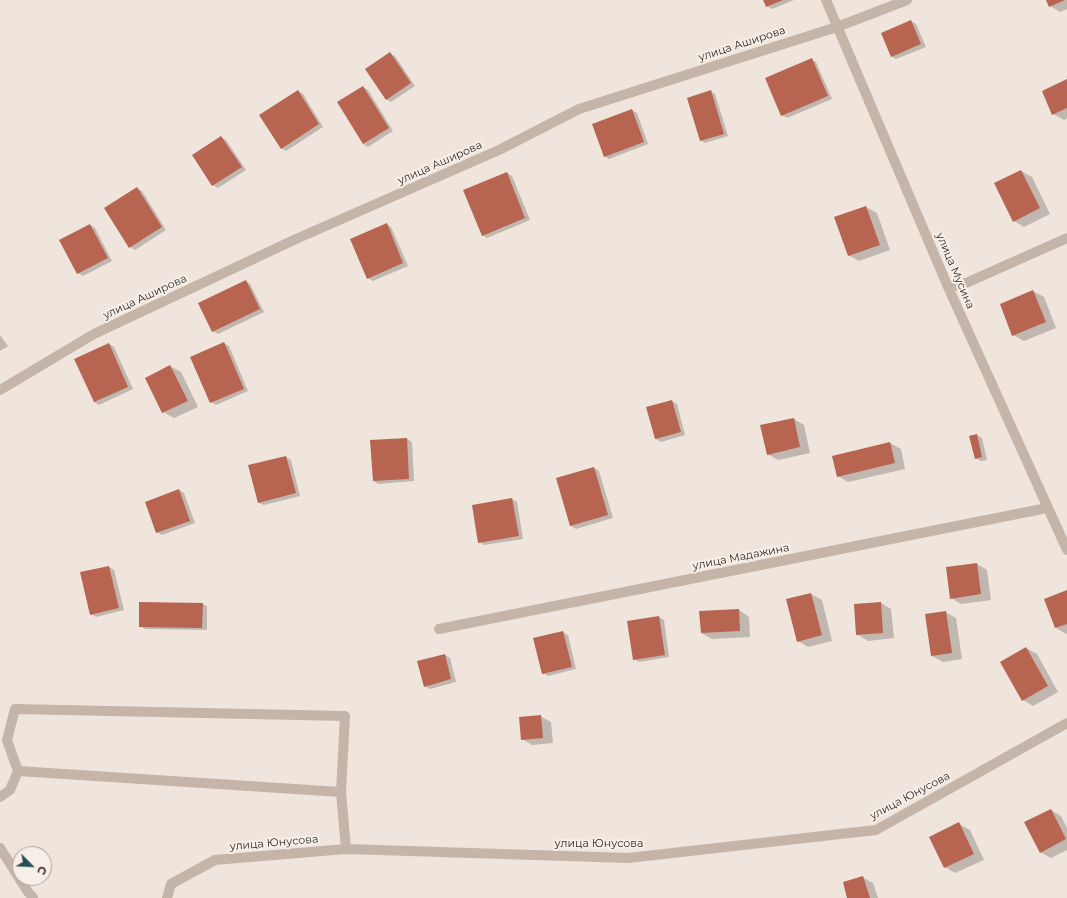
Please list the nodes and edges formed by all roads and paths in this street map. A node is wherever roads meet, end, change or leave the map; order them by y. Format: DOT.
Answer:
graph roads {
  1 [pos="826,0"];
  2 [pos="907,0"];
  3 [pos="837,27"];
  4 [pos="1067,238"];
  5 [pos="948,287"];
  6 [pos="0,390"];
  7 [pos="1047,508"];
  8 [pos="1067,550"];
  9 [pos="439,629"];
  10 [pos="1067,723"];
  11 [pos="18,771"];
  12 [pos="341,792"];
  13 [pos="0,797"];
  14 [pos="0,848"];
  15 [pos="346,849"];
  16 [pos="33,898"];
  17 [pos="167,898"];
  1 -- 3 [label="street, улица Мусина"];
  2 -- 3 [label="street, улица Аширова"];
  3 -- 5 [label="street, улица Мусина"];
  3 -- 6 [label="street, улица Аширова"];
  4 -- 5 [label="street"];
  5 -- 7 [label="street, улица Мусина"];
  7 -- 8 [label="street, улица Мусина"];
  7 -- 9 [label="street, улица Мадажина"];
  10 -- 15 [label="street, улица Юнусова"];
  11 -- 12 [label="street"];
  11 -- 12 [label="street"];
  11 -- 13 [label="street"];
  12 -- 15 [label="street"];
  14 -- 16 [label="street"];
  15 -- 17 [label="street, улица Юнусова"];
}
